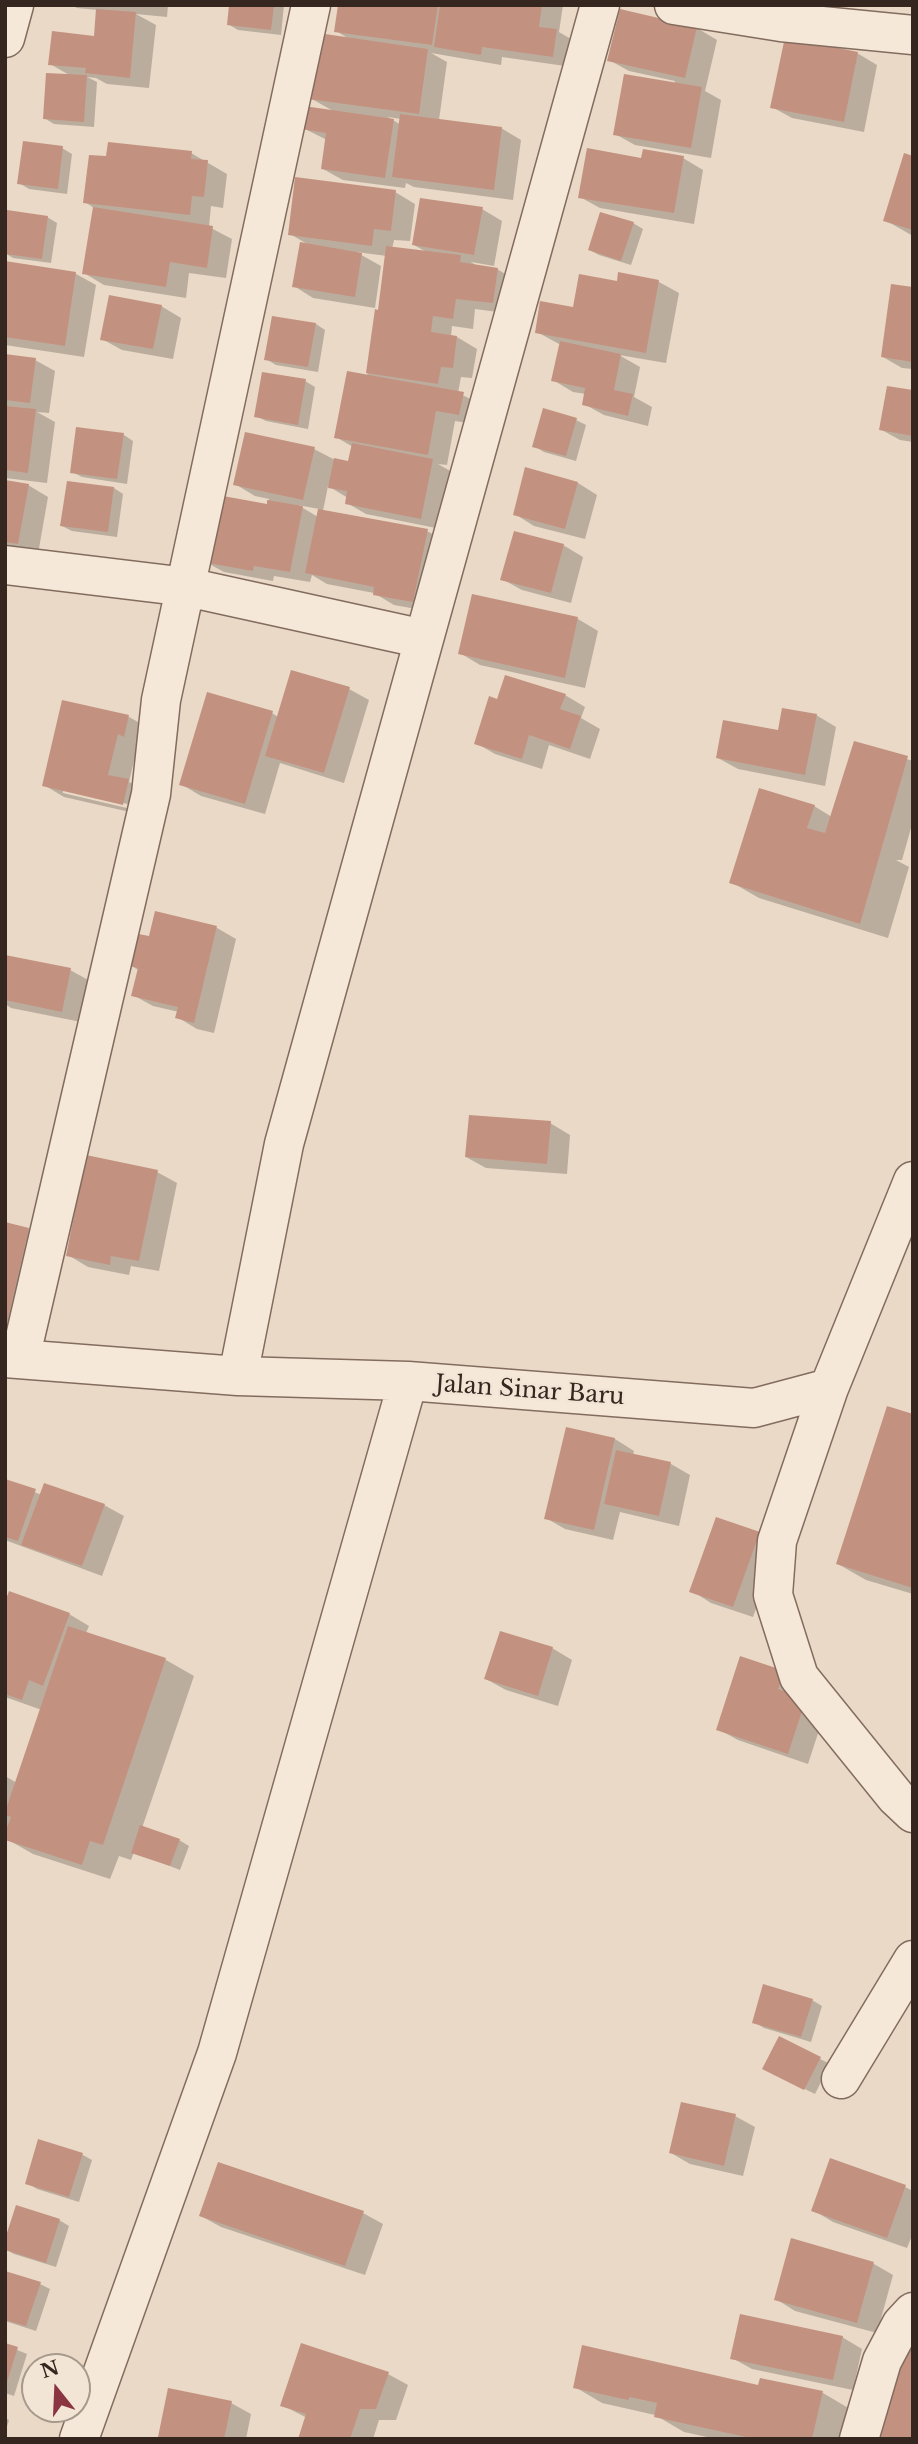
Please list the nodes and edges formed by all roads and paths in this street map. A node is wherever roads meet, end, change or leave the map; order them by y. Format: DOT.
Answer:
graph roads {
  1 [pos="14,5"];
  2 [pos="311,5"];
  3 [pos="600,5"];
  4 [pos="674,5"];
  5 [pos="913,35"];
  6 [pos="5,38"];
  7 [pos="5,565"];
  8 [pos="187,587"];
  9 [pos="424,639"];
  10 [pos="913,1181"];
  11 [pos="13,1358"];
  12 [pos="237,1376"];
  13 [pos="408,1381"];
  14 [pos="829,1388"];
  15 [pos="913,1813"];
  16 [pos="913,1960"];
  17 [pos="841,2079"];
  18 [pos="913,2312"];
  19 [pos="79,2439"];
  20 [pos="859,2439"];
  1 -- 6 [label="street"];
  2 -- 8 [label="street"];
  3 -- 9 [label="street"];
  4 -- 5 [label="street"];
  7 -- 8 [label="street"];
  8 -- 9 [label="street"];
  8 -- 11 [label="street"];
  9 -- 12 [label="street"];
  10 -- 14 [label="street"];
  11 -- 12 [label="street, Jalan Sinar Baru"];
  12 -- 13 [label="street, Jalan Sinar Baru"];
  13 -- 14 [label="street, Jalan Sinar Baru"];
  13 -- 19 [label="street"];
  14 -- 15 [label="street"];
  16 -- 17 [label="street"];
  18 -- 20 [label="street"];
}
